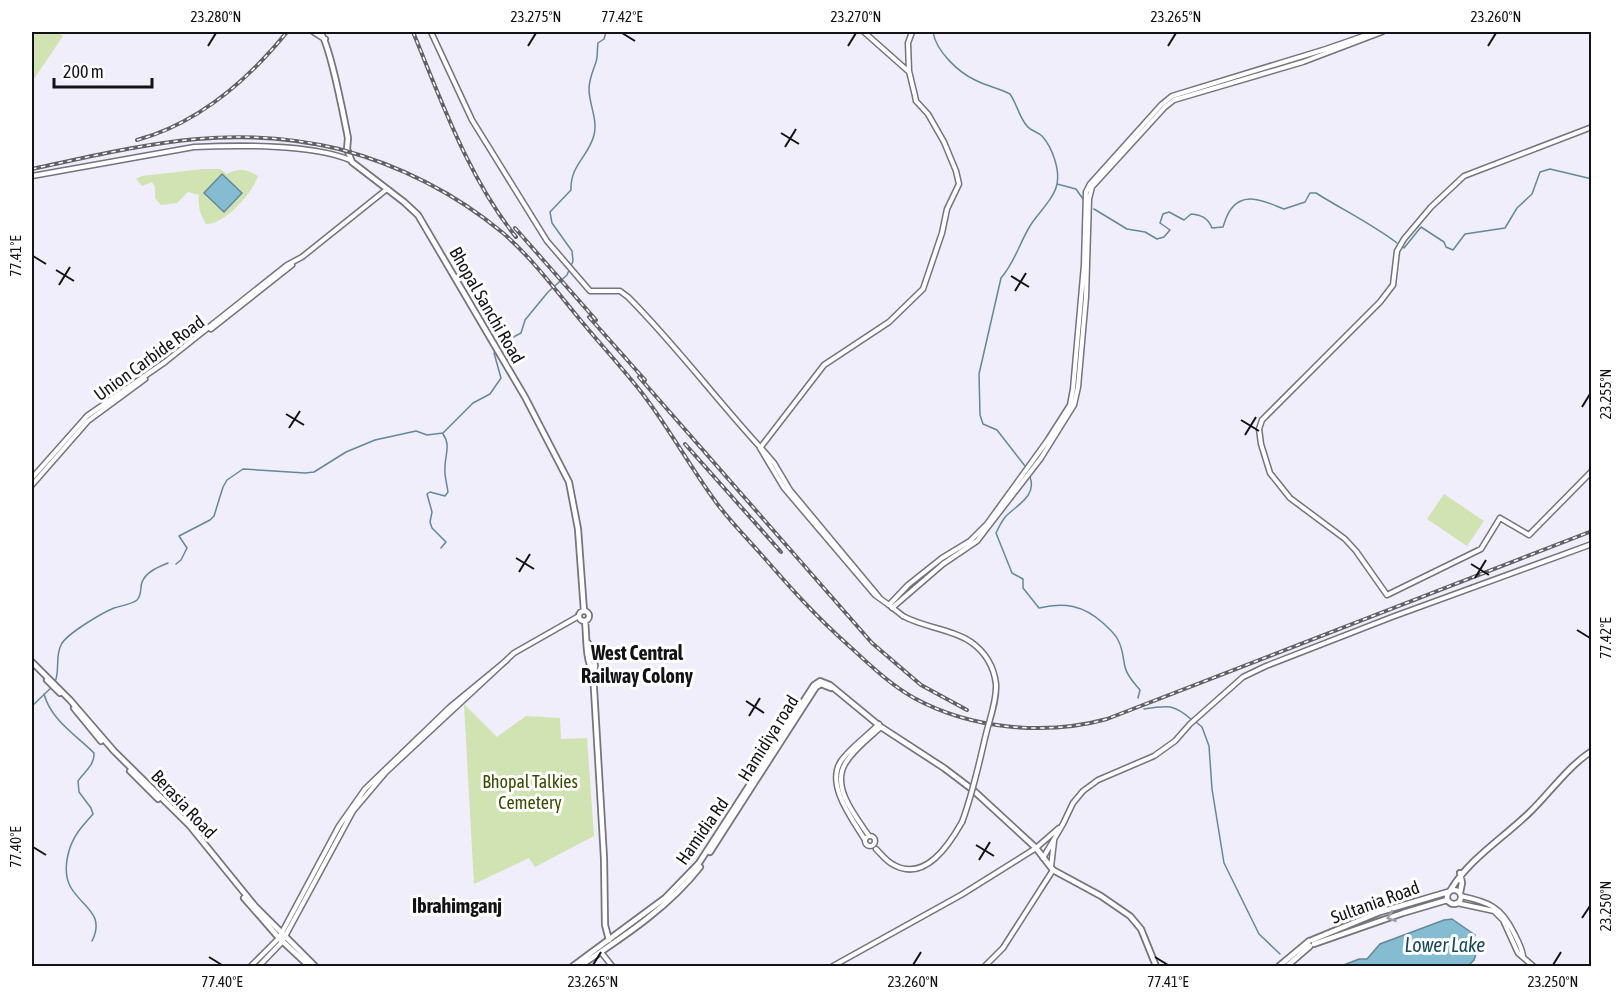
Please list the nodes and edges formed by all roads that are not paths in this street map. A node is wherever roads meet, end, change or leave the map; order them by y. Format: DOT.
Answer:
graph roads {
  1 [pos="314,32"];
  2 [pos="431,32"];
  3 [pos="864,32"];
  4 [pos="912,32"];
  5 [pos="1374,32"];
  6 [pos="1382,32"];
  7 [pos="322,35"];
  8 [pos="909,71"];
  9 [pos="1220,84"];
  10 [pos="1592,128"];
  11 [pos="350,160"];
  12 [pos="32,176"];
  13 [pos="387,189"];
  14 [pos="761,448"];
  15 [pos="1592,471"];
  16 [pos="34,477"];
  17 [pos="1592,544"];
  18 [pos="890,606"];
  19 [pos="584,611"];
  20 [pos="579,616"];
  21 [pos="585,621"];
  22 [pos="32,664"];
  23 [pos="831,688"];
  24 [pos="880,726"];
  25 [pos="785,734"];
  26 [pos="1592,752"];
  27 [pos="867,838"];
  28 [pos="1053,838"];
  29 [pos="873,845"];
  30 [pos="1035,848"];
  31 [pos="1043,858"];
  32 [pos="1052,868"];
  33 [pos="1460,873"];
  34 [pos="1449,892"];
  35 [pos="1460,894"];
  36 [pos="1447,900"];
  37 [pos="1457,903"];
  38 [pos="282,938"];
  39 [pos="609,939"];
  40 [pos="1311,943"];
  41 [pos="610,946"];
  42 [pos="601,952"];
  43 [pos="1524,957"];
  44 [pos="250,966"];
  45 [pos="259,966"];
  46 [pos="309,966"];
  47 [pos="315,966"];
  48 [pos="573,966"];
  49 [pos="580,966"];
  50 [pos="612,966"];
  51 [pos="833,966"];
  52 [pos="985,966"];
  53 [pos="1156,966"];
  54 [pos="1279,966"];
  55 [pos="1287,966"];
  56 [pos="1533,966"];
  1 -- 7 [label="main road"];
  2 -- 14 [label="street"];
  3 -- 8 [label="street"];
  4 -- 8 [label="street"];
  5 -- 9 [label="street"];
  6 -- 9 [label="street"];
  7 -- 11 [label="main road"];
  8 -- 14 [label="street"];
  9 -- 18 [label="street"];
  10 -- 15 [label="street"];
  11 -- 12 [label="street"];
  11 -- 13 [label="main road, Bhopal Sanchi Road"];
  13 -- 16 [label="street, Union Carbide Road"];
  13 -- 19 [label="main road, Bhopal Sanchi Road"];
  14 -- 18 [label="street"];
  17 -- 28 [label="street"];
  18 -- 29 [label="street, bridge"];
  19 -- 20 [label="main road"];
  19 -- 21 [label="main road"];
  20 -- 21 [label="main road"];
  20 -- 38 [label="street"];
  21 -- 39 [label="main road"];
  22 -- 38 [label="main road, Berasia Road"];
  23 -- 24 [label="main road"];
  23 -- 25 [label="main road, Hamidiya road"];
  23 -- 25 [label="main road, Hamidia Rd"];
  24 -- 27 [label="street"];
  24 -- 30 [label="main road"];
  25 -- 39 [label="main road, Hamidia Rd"];
  25 -- 41 [label="main road, Hamidiya road"];
  26 -- 33 [label="main road"];
  27 -- 29 [label="street"];
  27 -- 29 [label="street"];
  28 -- 30 [label="street"];
  28 -- 31 [label="street"];
  28 -- 32 [label="street"];
  30 -- 31 [label="main road"];
  30 -- 51 [label="street"];
  31 -- 32 [label="main road"];
  32 -- 52 [label="street"];
  32 -- 53 [label="main road"];
  33 -- 34 [label="main road"];
  33 -- 35 [label="main road"];
  34 -- 35 [label="main road"];
  34 -- 36 [label="main road"];
  34 -- 40 [label="main road, Sultania Road"];
  35 -- 37 [label="main road"];
  35 -- 43 [label="street"];
  36 -- 37 [label="main road"];
  36 -- 40 [label="main road, Sultania Road, one-way"];
  37 -- 43 [label="street"];
  38 -- 44 [label="street"];
  38 -- 45 [label="street"];
  38 -- 46 [label="main road, Berasia Road"];
  38 -- 47 [label="main road, Berasia Road"];
  39 -- 41 [label="main road"];
  39 -- 48 [label="main road, Hamidia Rd"];
  40 -- 54 [label="main road, Sultania Road"];
  40 -- 55 [label="main road, Sultania Road"];
  41 -- 42 [label="main road"];
  42 -- 49 [label="main road"];
  42 -- 50 [label="street"];
  43 -- 56 [label="street"];
}
